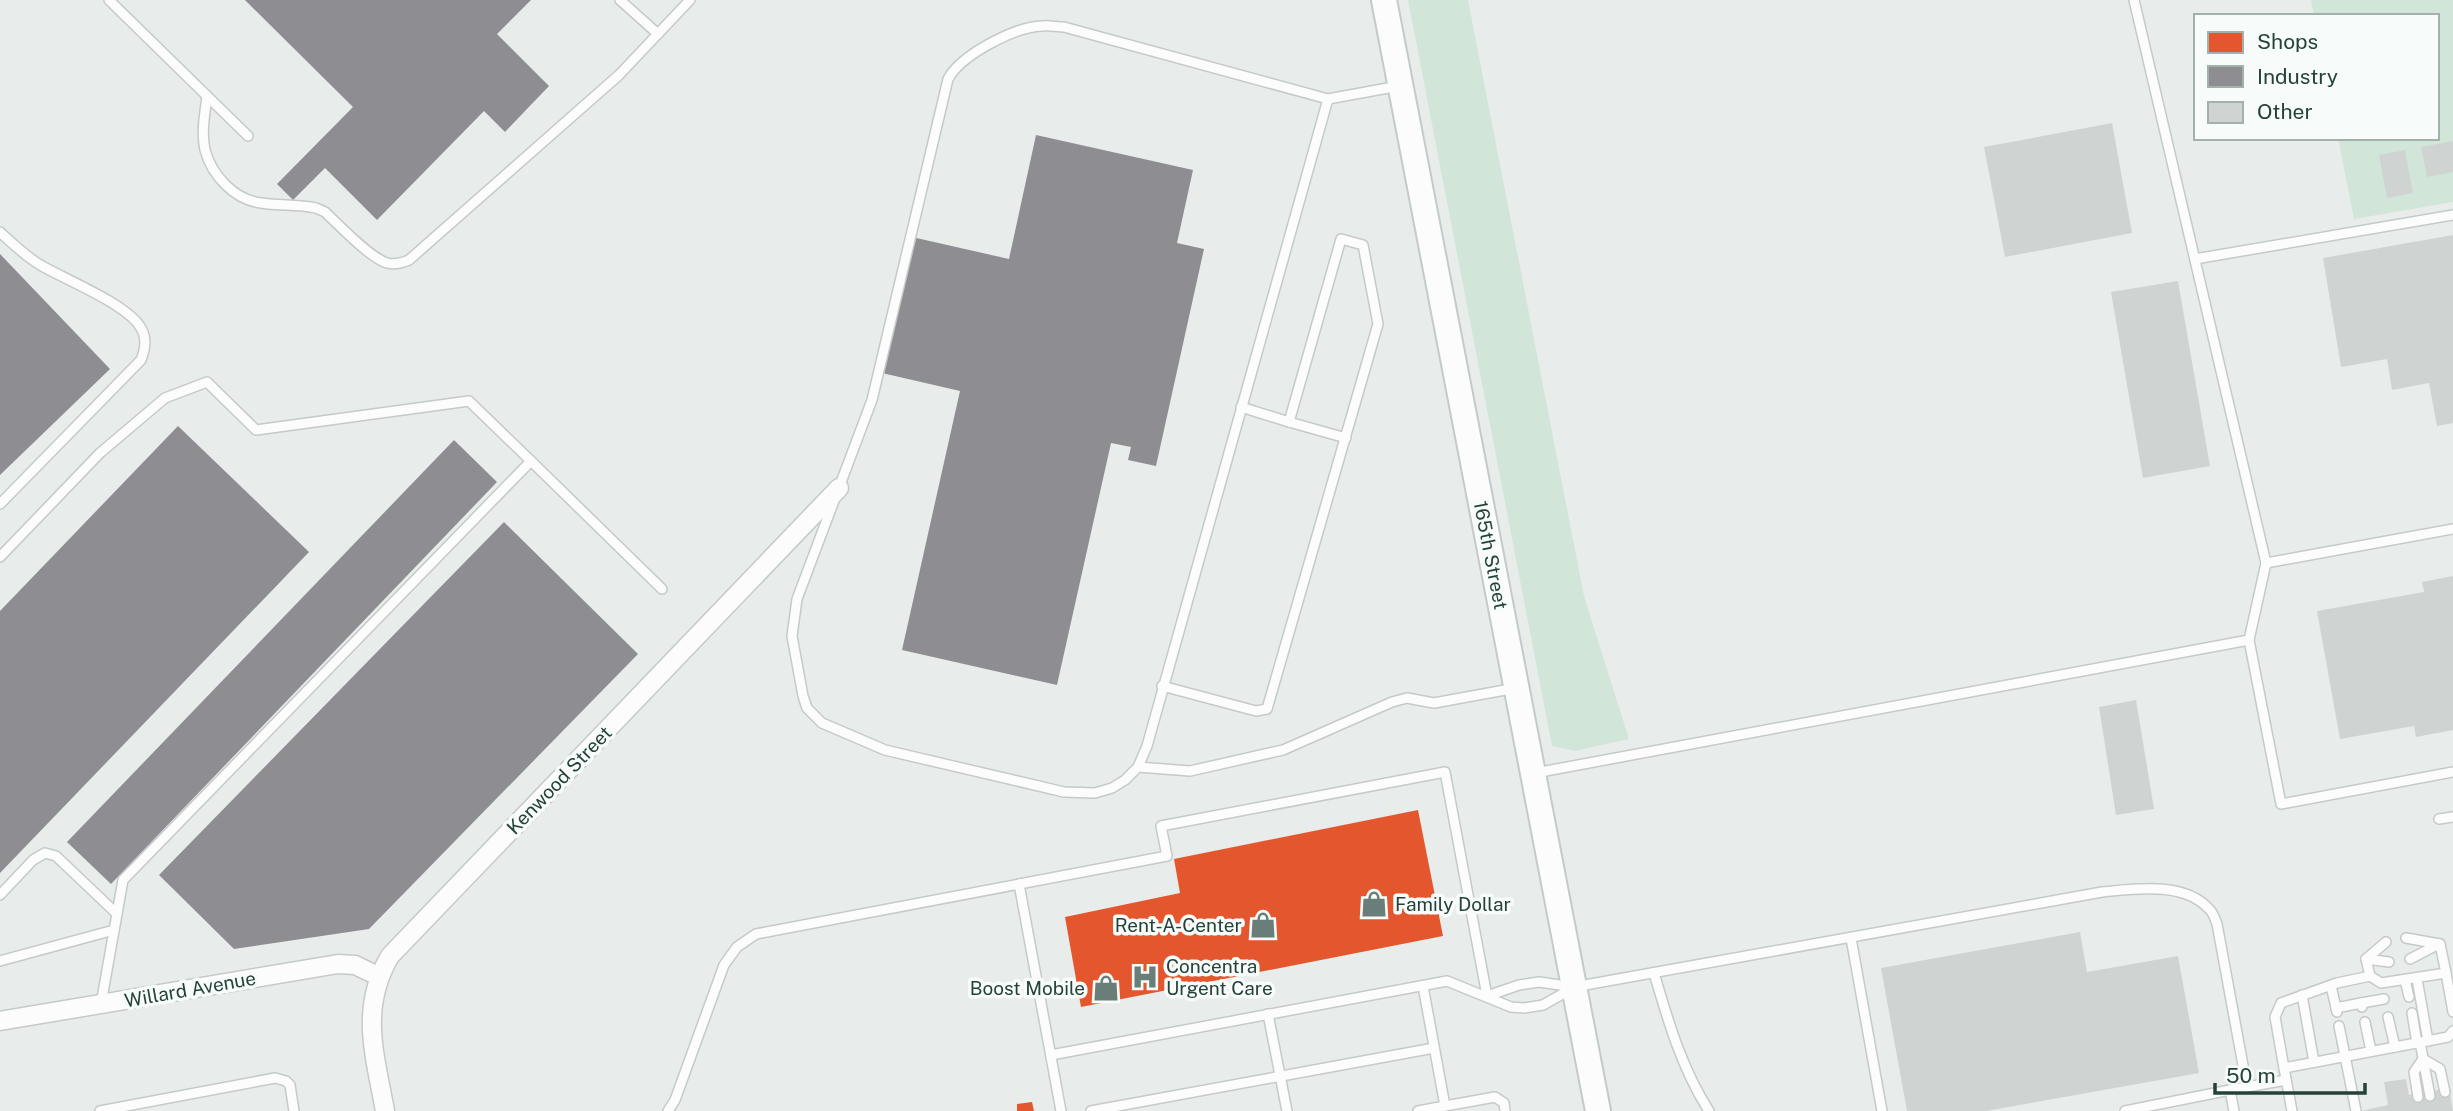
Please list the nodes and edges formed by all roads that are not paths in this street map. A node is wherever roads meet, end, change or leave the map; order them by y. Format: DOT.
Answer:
graph roads {
  1 [pos="109,0"];
  2 [pos="620,0"];
  3 [pos="690,0"];
  4 [pos="1384,0"];
  5 [pos="2134,0"];
  6 [pos="658,34"];
  7 [pos="1401,86"];
  8 [pos="207,96"];
  9 [pos="1328,99"];
  10 [pos="248,136"];
  11 [pos="2453,215"];
  12 [pos="0,232"];
  13 [pos="2195,259"];
  14 [pos="1241,407"];
  15 [pos="1289,422"];
  16 [pos="1346,438"];
  17 [pos="531,461"];
  18 [pos="839,488"];
  19 [pos="0,504"];
  20 [pos="2453,529"];
  21 [pos="0,557"];
  22 [pos="2266,563"];
  23 [pos="662,589"];
  24 [pos="2249,640"];
  25 [pos="1162,686"];
  26 [pos="1517,688"];
  27 [pos="1138,766"];
  28 [pos="2453,772"];
  29 [pos="1533,773"];
  30 [pos="2453,817"];
  31 [pos="2438,819"];
  32 [pos="1019,884"];
  33 [pos="0,895"];
  34 [pos="117,914"];
  35 [pos="114,930"];
  36 [pos="1851,938"];
  37 [pos="2406,938"];
  38 [pos="2386,942"];
  39 [pos="2440,944"];
  40 [pos="2367,959"];
  41 [pos="2410,959"];
  42 [pos="0,961"];
  43 [pos="2389,962"];
  44 [pos="1654,973"];
  45 [pos="2446,973"];
  46 [pos="378,976"];
  47 [pos="2370,976"];
  48 [pos="2417,979"];
  49 [pos="2406,980"];
  50 [pos="2381,982"];
  51 [pos="1423,986"];
  52 [pos="2330,986"];
  53 [pos="1574,987"];
  54 [pos="2302,995"];
  55 [pos="1487,996"];
  56 [pos="2409,997"];
  57 [pos="101,1004"];
  58 [pos="2453,1012"];
  59 [pos="2412,1013"];
  60 [pos="1268,1014"];
  61 [pos="2388,1017"];
  62 [pos="0,1021"];
  63 [pos="2365,1022"];
  64 [pos="2339,1026"];
  65 [pos="2453,1031"];
  66 [pos="2422,1042"];
  67 [pos="2395,1047"];
  68 [pos="1434,1048"];
  69 [pos="2371,1051"];
  70 [pos="1051,1055"];
  71 [pos="2344,1056"];
  72 [pos="2423,1059"];
  73 [pos="2314,1062"];
  74 [pos="2284,1068"];
  75 [pos="1280,1076"];
  76 [pos="2286,1080"];
  77 [pos="2247,1087"];
  78 [pos="2230,1090"];
  79 [pos="2445,1092"];
  80 [pos="2430,1096"];
  81 [pos="2418,1097"];
  82 [pos="1445,1106"];
  83 [pos="100,1111"];
  84 [pos="294,1111"];
  85 [pos="385,1111"];
  86 [pos="668,1111"];
  87 [pos="1061,1111"];
  88 [pos="1091,1111"];
  89 [pos="1287,1111"];
  90 [pos="1418,1111"];
  91 [pos="1505,1111"];
  92 [pos="1598,1111"];
  93 [pos="1709,1111"];
  94 [pos="1882,1111"];
  95 [pos="2125,1111"];
  96 [pos="2234,1111"];
  97 [pos="2292,1111"];
  98 [pos="2356,1111"];
  1 -- 8 [label="lane"];
  2 -- 6 [label="lane"];
  3 -- 6 [label="lane"];
  4 -- 7 [label="main road, 165th Street"];
  5 -- 13 [label="lane"];
  6 -- 8 [label="lane"];
  7 -- 9 [label="lane"];
  7 -- 26 [label="main road, 165th Street"];
  8 -- 10 [label="lane"];
  9 -- 14 [label="lane"];
  9 -- 18 [label="lane"];
  11 -- 13 [label="lane"];
  12 -- 19 [label="lane"];
  13 -- 22 [label="lane"];
  14 -- 15 [label="lane"];
  14 -- 25 [label="lane"];
  15 -- 16 [label="lane"];
  15 -- 16 [label="lane"];
  16 -- 25 [label="lane"];
  17 -- 21 [label="lane"];
  17 -- 23 [label="lane"];
  17 -- 34 [label="lane"];
  18 -- 27 [label="lane"];
  18 -- 46 [label="street, Kenwood Street"];
  20 -- 22 [label="lane"];
  22 -- 24 [label="lane"];
  24 -- 28 [label="lane"];
  24 -- 29 [label="lane"];
  25 -- 27 [label="lane"];
  26 -- 27 [label="lane"];
  26 -- 29 [label="main road, 165th Street"];
  29 -- 53 [label="main road, 165th Street"];
  30 -- 31 [label="lane"];
  32 -- 55 [label="lane"];
  32 -- 70 [label="lane"];
  32 -- 86 [label="lane"];
  33 -- 34 [label="lane"];
  34 -- 35 [label="lane"];
  35 -- 42 [label="lane"];
  35 -- 57 [label="lane"];
  36 -- 44 [label="lane"];
  36 -- 77 [label="lane"];
  36 -- 94 [label="lane"];
  37 -- 39 [label="lane"];
  38 -- 40 [label="lane"];
  39 -- 41 [label="lane"];
  39 -- 45 [label="lane"];
  40 -- 43 [label="lane"];
  40 -- 47 [label="lane"];
  44 -- 53 [label="lane"];
  44 -- 93 [label="lane"];
  45 -- 48 [label="lane"];
  45 -- 58 [label="lane"];
  46 -- 57 [label="street, Willard Avenue"];
  46 -- 85 [label="street, Kenwood Street"];
  47 -- 50 [label="lane"];
  47 -- 52 [label="lane"];
  48 -- 49 [label="lane"];
  48 -- 66 [label="lane"];
  49 -- 50 [label="lane"];
  49 -- 56 [label="lane"];
  50 -- 52 [label="lane"];
  51 -- 55 [label="lane"];
  51 -- 60 [label="lane"];
  51 -- 68 [label="lane"];
  52 -- 54 [label="lane"];
  53 -- 55 [label="lane"];
  53 -- 55 [label="lane"];
  53 -- 92 [label="main road, 165th Street"];
  54 -- 73 [label="lane"];
  54 -- 74 [label="lane"];
  57 -- 62 [label="street, Willard Avenue"];
  59 -- 66 [label="lane"];
  60 -- 70 [label="lane"];
  60 -- 75 [label="lane"];
  61 -- 67 [label="lane"];
  63 -- 69 [label="lane"];
  64 -- 71 [label="lane"];
  65 -- 66 [label="lane"];
  66 -- 67 [label="lane"];
  66 -- 72 [label="lane"];
  67 -- 69 [label="lane"];
  68 -- 75 [label="lane"];
  68 -- 82 [label="lane"];
  69 -- 71 [label="lane"];
  70 -- 87 [label="lane"];
  71 -- 73 [label="lane"];
  71 -- 98 [label="lane"];
  72 -- 79 [label="lane"];
  72 -- 80 [label="lane"];
  72 -- 81 [label="lane"];
  73 -- 74 [label="lane"];
  74 -- 76 [label="lane"];
  75 -- 88 [label="lane"];
  75 -- 89 [label="lane"];
  76 -- 77 [label="lane"];
  76 -- 97 [label="lane"];
  77 -- 78 [label="lane"];
  78 -- 95 [label="lane"];
  78 -- 96 [label="lane"];
  82 -- 90 [label="lane"];
  82 -- 91 [label="lane"];
  83 -- 84 [label="lane"];
}
